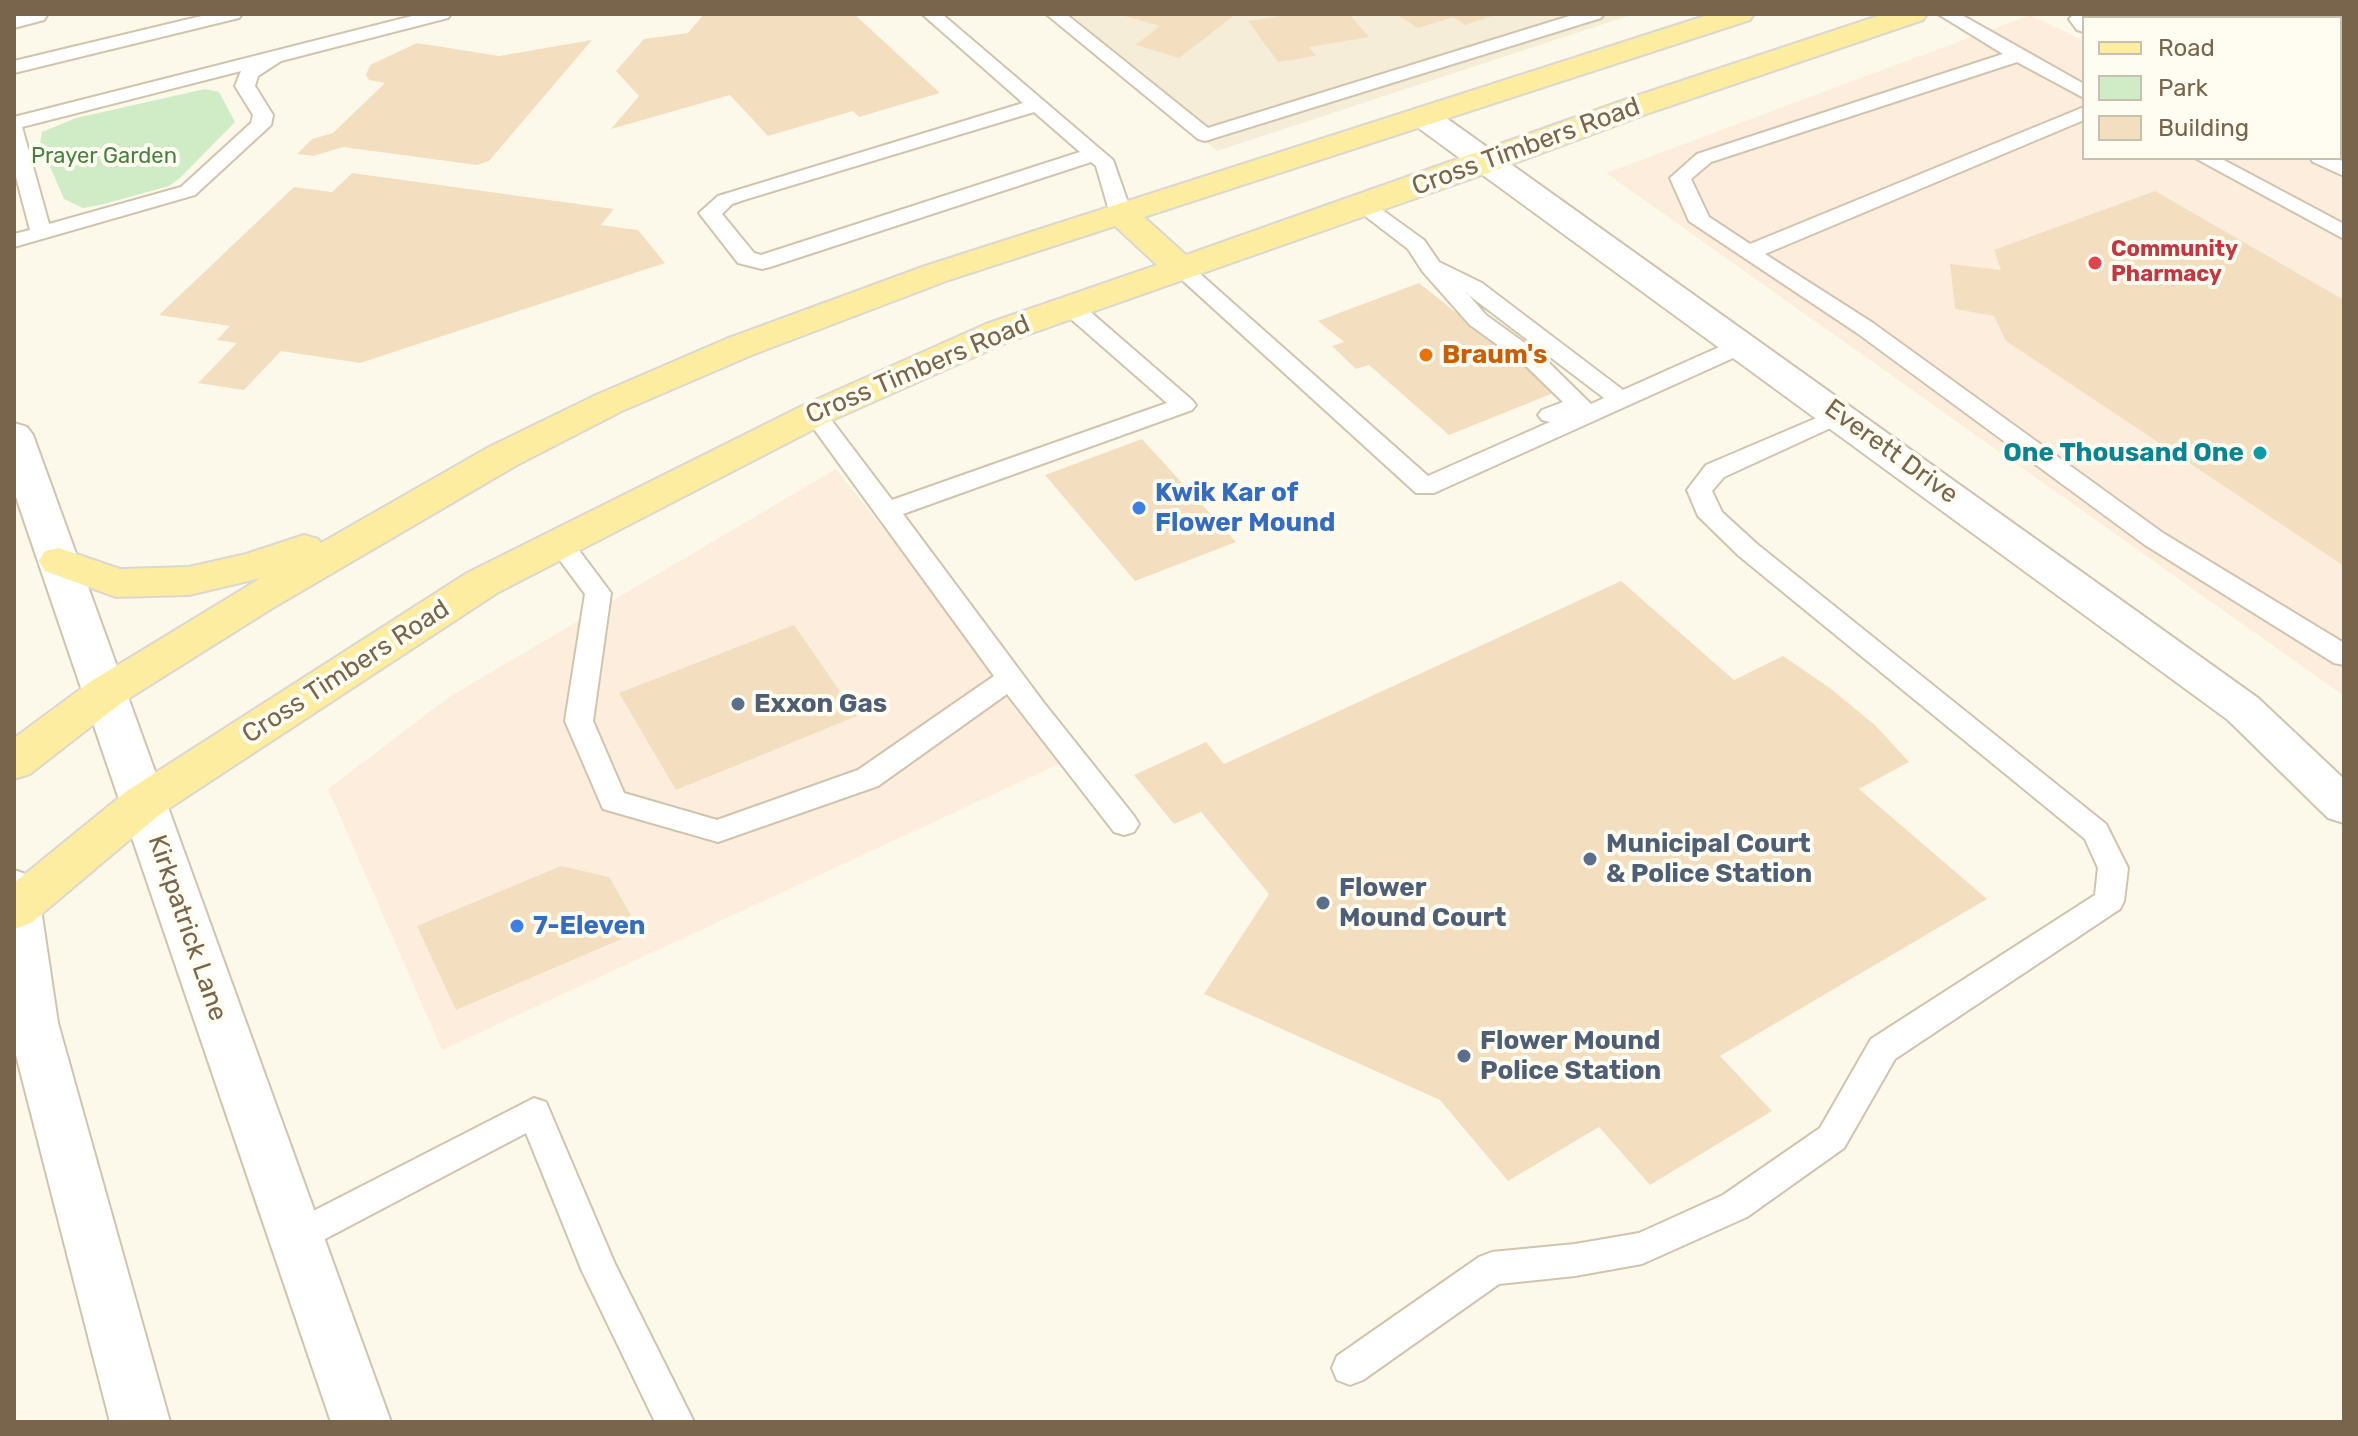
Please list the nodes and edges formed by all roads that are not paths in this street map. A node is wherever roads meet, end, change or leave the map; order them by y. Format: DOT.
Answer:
graph roads {
  1 [pos="34,14"];
  2 [pos="233,14"];
  3 [pos="442,14"];
  4 [pos="931,14"];
  5 [pos="1055,14"];
  6 [pos="1595,14"];
  7 [pos="1740,14"];
  8 [pos="1913,14"];
  9 [pos="1947,14"];
  10 [pos="14,19"];
  11 [pos="285,53"];
  12 [pos="2018,55"];
  13 [pos="14,67"];
  14 [pos="2082,91"];
  15 [pos="1037,105"];
  16 [pos="2082,114"];
  17 [pos="1424,117"];
  18 [pos="14,123"];
  19 [pos="14,130"];
  20 [pos="1094,154"];
  21 [pos="2209,160"];
  22 [pos="2324,160"];
  23 [pos="1488,162"];
  24 [pos="2344,170"];
  25 [pos="1363,205"];
  26 [pos="1121,214"];
  27 [pos="41,233"];
  28 [pos="2344,233"];
  29 [pos="14,241"];
  30 [pos="1750,252"];
  31 [pos="1431,267"];
  32 [pos="1181,269"];
  33 [pos="1071,307"];
  34 [pos="1743,345"];
  35 [pos="1621,400"];
  36 [pos="815,414"];
  37 [pos="1840,415"];
  38 [pos="14,435"];
  39 [pos="1408,472"];
  40 [pos="418,504"];
  41 [pos="887,511"];
  42 [pos="560,543"];
  43 [pos="59,561"];
  44 [pos="2344,656"];
  45 [pos="1011,678"];
  46 [pos="105,693"];
  47 [pos="14,762"];
  48 [pos="143,803"];
  49 [pos="2344,806"];
  50 [pos="1124,824"];
  51 [pos="15,903"];
  52 [pos="296,1237"];
  53 [pos="1350,1368"];
  54 [pos="140,1422"];
  55 [pos="361,1422"];
  56 [pos="675,1422"];
  1 -- 10 [label="street"];
  2 -- 13 [label="lane"];
  3 -- 11 [label="lane"];
  4 -- 15 [label="lane"];
  5 -- 6 [label="lane"];
  7 -- 17 [label="main road"];
  8 -- 23 [label="main road, Cross Timbers Road"];
  9 -- 12 [label="lane"];
  11 -- 18 [label="lane"];
  11 -- 27 [label="lane"];
  12 -- 14 [label="lane"];
  12 -- 30 [label="lane"];
  15 -- 20 [label="lane"];
  15 -- 20 [label="lane"];
  16 -- 30 [label="lane"];
  17 -- 23 [label="street, Everett Drive"];
  17 -- 26 [label="main road"];
  19 -- 27 [label="lane"];
  20 -- 26 [label="lane"];
  21 -- 28 [label="lane"];
  22 -- 24 [label="lane"];
  23 -- 25 [label="main road, Cross Timbers Road"];
  23 -- 34 [label="street, Everett Drive"];
  25 -- 31 [label="lane"];
  25 -- 32 [label="main road, Cross Timbers Road"];
  26 -- 32 [label="main road"];
  26 -- 40 [label="main road"];
  27 -- 29 [label="lane"];
  30 -- 44 [label="lane"];
  31 -- 35 [label="lane"];
  31 -- 39 [label="lane"];
  32 -- 33 [label="main road, Cross Timbers Road"];
  32 -- 39 [label="lane"];
  33 -- 36 [label="main road, Cross Timbers Road"];
  33 -- 41 [label="lane"];
  34 -- 35 [label="lane"];
  34 -- 37 [label="street, Everett Drive"];
  35 -- 39 [label="lane"];
  36 -- 41 [label="lane"];
  36 -- 42 [label="main road, Cross Timbers Road"];
  37 -- 49 [label="street, Everett Drive"];
  37 -- 53 [label="lane"];
  38 -- 43 [label="street, Kirkpatrick Lane"];
  40 -- 43 [label="main road"];
  40 -- 46 [label="main road"];
  41 -- 45 [label="lane"];
  42 -- 45 [label="lane"];
  42 -- 48 [label="main road, Cross Timbers Road"];
  43 -- 46 [label="street, Kirkpatrick Lane"];
  45 -- 50 [label="lane"];
  46 -- 47 [label="main road"];
  46 -- 48 [label="street, Kirkpatrick Lane"];
  48 -- 51 [label="main road, Cross Timbers Road"];
  48 -- 52 [label="street, Kirkpatrick Lane"];
  51 -- 54 [label="street"];
  52 -- 55 [label="street, Kirkpatrick Lane"];
  52 -- 56 [label="lane"];
}
